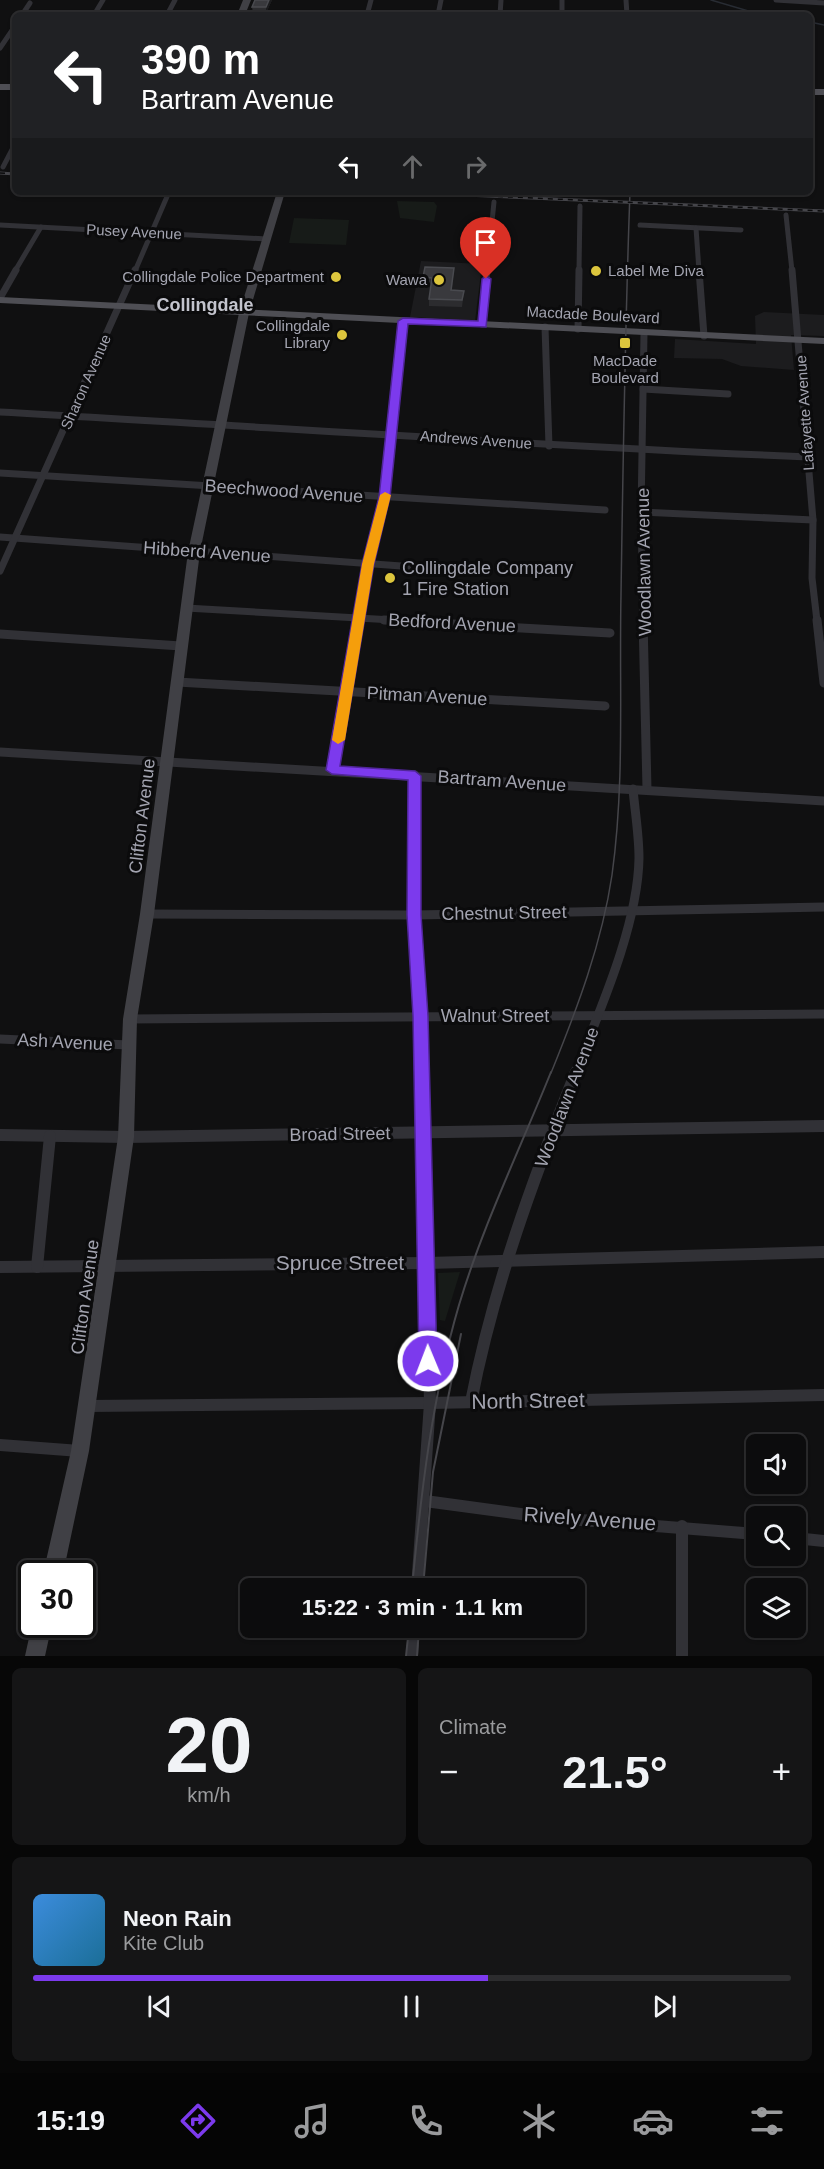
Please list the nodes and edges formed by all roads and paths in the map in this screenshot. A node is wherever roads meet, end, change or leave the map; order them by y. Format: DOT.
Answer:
graph roads {
  1 [pos="776,0"];
  2 [pos="30,3"];
  3 [pos="824,3"];
  4 [pos="24,12"];
  5 [pos="0,34"];
  6 [pos="12,35"];
  7 [pos="0,48"];
  8 [pos="12,150"];
  9 [pos="0,156"];
  10 [pos="8,157"];
  11 [pos="3,166"];
  12 [pos="168,195"];
  13 [pos="280,195"];
  14 [pos="494,202"];
  15 [pos="580,206"];
  16 [pos="786,215"];
  17 [pos="0,225"];
  18 [pos="640,225"];
  19 [pos="41,227"];
  20 [pos="696,228"];
  21 [pos="741,230"];
  22 [pos="150,233"];
  23 [pos="267,239"];
  24 [pos="0,299"];
  25 [pos="120,306"];
  26 [pos="244,314"];
  27 [pos="403,321"];
  28 [pos="482,324"];
  29 [pos="545,327"];
  30 [pos="578,329"];
  31 [pos="644,334"];
  32 [pos="704,336"];
  33 [pos="800,340"];
  34 [pos="824,341"];
  35 [pos="643,389"];
  36 [pos="728,394"];
  37 [pos="0,412"];
  38 [pos="71,417"];
  39 [pos="219,425"];
  40 [pos="392,434"];
  41 [pos="549,446"];
  42 [pos="644,449"];
  43 [pos="808,457"];
  44 [pos="0,473"];
  45 [pos="43,476"];
  46 [pos="210,486"];
  47 [pos="385,497"];
  48 [pos="605,510"];
  49 [pos="641,512"];
  50 [pos="813,520"];
  51 [pos="0,537"];
  52 [pos="15,538"];
  53 [pos="194,552"];
  54 [pos="368,564"];
  55 [pos="415,567"];
  56 [pos="0,571"];
  57 [pos="186,608"];
  58 [pos="360,618"];
  59 [pos="820,619"];
  60 [pos="610,633"];
  61 [pos="0,634"];
  62 [pos="181,646"];
  63 [pos="177,682"];
  64 [pos="824,683"];
  65 [pos="347,692"];
  66 [pos="605,706"];
  67 [pos="0,752"];
  68 [pos="167,761"];
  69 [pos="332,770"];
  70 [pos="415,776"];
  71 [pos="633,789"];
  72 [pos="647,789"];
  73 [pos="824,801"];
  74 [pos="824,907"];
  75 [pos="633,910"];
  76 [pos="147,914"];
  77 [pos="414,915"];
  78 [pos="824,1014"];
  79 [pos="421,1016"];
  80 [pos="598,1016"];
  81 [pos="130,1019"];
  82 [pos="0,1039"];
  83 [pos="129,1045"];
  84 [pos="824,1126"];
  85 [pos="552,1131"];
  86 [pos="424,1133"];
  87 [pos="0,1135"];
  88 [pos="50,1136"];
  89 [pos="126,1137"];
  90 [pos="824,1252"];
  91 [pos="506,1261"];
  92 [pos="426,1263"];
  93 [pos="108,1264"];
  94 [pos="0,1267"];
  95 [pos="37,1267"];
  96 [pos="824,1395"];
  97 [pos="471,1402"];
  98 [pos="430,1403"];
  99 [pos="87,1406"];
  100 [pos="0,1445"];
  101 [pos="80,1451"];
  102 [pos="425,1502"];
  103 [pos="682,1526"];
  104 [pos="746,1533"];
  105 [pos="806,1539"];
  106 [pos="824,1541"];
  107 [pos="56,1560"];
  108 [pos="418,1578"];
  109 [pos="39,1638"];
  110 [pos="413,1638"];
  111 [pos="35,1656"];
  112 [pos="412,1656"];
  113 [pos="682,1656"];
  1 -- 3 [label="street"];
  2 -- 4 [label="street"];
  5 -- 6 [label="street"];
  6 -- 7 [label="street"];
  8 -- 10 [label="street"];
  9 -- 10 [label="street"];
  10 -- 11 [label="street"];
  12 -- 22 [label="street, Sharon Avenue"];
  13 -- 23 [label="street, Clifton Avenue"];
  14 -- 28 [label="street"];
  15 -- 30 [label="street"];
  16 -- 33 [label="street, Lafayette Avenue"];
  17 -- 19 [label="street, Pusey Avenue"];
  18 -- 20 [label="street"];
  19 -- 22 [label="street, Pusey Avenue"];
  19 -- 24 [label="street"];
  20 -- 21 [label="street"];
  20 -- 32 [label="street"];
  22 -- 23 [label="street, Pusey Avenue"];
  22 -- 25 [label="street, Sharon Avenue"];
  23 -- 26 [label="street, Clifton Avenue"];
  24 -- 25 [label="main road, Macdade Boulevard"];
  25 -- 26 [label="main road, Macdade Boulevard"];
  25 -- 38 [label="street, Sharon Avenue"];
  26 -- 27 [label="main road, Macdade Boulevard"];
  26 -- 39 [label="street, Clifton Avenue"];
  27 -- 28 [label="main road, Macdade Boulevard"];
  27 -- 40 [label="street"];
  28 -- 29 [label="main road, Macdade Boulevard"];
  29 -- 30 [label="main road, Macdade Boulevard"];
  29 -- 41 [label="street"];
  30 -- 31 [label="main road, Macdade Boulevard"];
  31 -- 32 [label="main road, Macdade Boulevard"];
  31 -- 35 [label="street, Woodlawn Avenue"];
  32 -- 33 [label="main road, Macdade Boulevard"];
  33 -- 34 [label="main road, Macdade Boulevard"];
  33 -- 43 [label="street, Lafayette Avenue"];
  35 -- 36 [label="street"];
  35 -- 42 [label="street, Woodlawn Avenue"];
  37 -- 38 [label="street, Andrews Avenue"];
  38 -- 39 [label="street, Andrews Avenue"];
  38 -- 45 [label="street, Sharon Avenue"];
  39 -- 40 [label="street, Andrews Avenue"];
  39 -- 46 [label="street, Clifton Avenue"];
  40 -- 41 [label="street, Andrews Avenue"];
  40 -- 47 [label="street"];
  41 -- 42 [label="street, Andrews Avenue"];
  42 -- 43 [label="street, Andrews Avenue"];
  42 -- 49 [label="street, Woodlawn Avenue"];
  43 -- 50 [label="street, Lafayette Avenue"];
  44 -- 45 [label="street, Beechwood Avenue"];
  45 -- 46 [label="street, Beechwood Avenue"];
  45 -- 52 [label="street, Sharon Avenue"];
  46 -- 47 [label="street, Beechwood Avenue"];
  46 -- 53 [label="street, Clifton Avenue"];
  47 -- 48 [label="street, Beechwood Avenue"];
  47 -- 54 [label="street"];
  49 -- 50 [label="street"];
  49 -- 72 [label="street, Woodlawn Avenue"];
  50 -- 59 [label="street, Lafayette Avenue"];
  51 -- 52 [label="street, Hibberd Avenue"];
  52 -- 53 [label="street, Hibberd Avenue"];
  52 -- 56 [label="street, Sharon Avenue"];
  53 -- 54 [label="street, Hibberd Avenue"];
  53 -- 57 [label="street, Clifton Avenue"];
  54 -- 55 [label="street, Hibberd Avenue"];
  54 -- 58 [label="street"];
  57 -- 58 [label="street, Bedford Avenue"];
  57 -- 62 [label="street, Clifton Avenue"];
  58 -- 60 [label="street, Bedford Avenue"];
  58 -- 65 [label="street"];
  59 -- 64 [label="street, Lafayette Avenue"];
  61 -- 62 [label="street"];
  62 -- 63 [label="street, Clifton Avenue"];
  63 -- 65 [label="street, Pitman Avenue"];
  63 -- 68 [label="street, Clifton Avenue"];
  65 -- 66 [label="street, Pitman Avenue"];
  65 -- 69 [label="street"];
  67 -- 68 [label="street, Bartram Avenue"];
  68 -- 69 [label="street, Bartram Avenue"];
  68 -- 76 [label="street, Clifton Avenue"];
  69 -- 70 [label="street, Bartram Avenue"];
  70 -- 71 [label="street, Bartram Avenue"];
  70 -- 77 [label="street"];
  71 -- 72 [label="street, Bartram Avenue"];
  71 -- 75 [label="street, Woodlawn Avenue"];
  72 -- 73 [label="street, Bartram Avenue"];
  74 -- 75 [label="street, Chestnut Street"];
  75 -- 77 [label="street, Chestnut Street"];
  75 -- 80 [label="street, Woodlawn Avenue"];
  76 -- 77 [label="street, Chestnut Street"];
  76 -- 81 [label="street, Clifton Avenue"];
  77 -- 79 [label="street"];
  78 -- 80 [label="street, Walnut Street"];
  79 -- 80 [label="street, Walnut Street"];
  79 -- 81 [label="street, Walnut Street"];
  79 -- 86 [label="street"];
  80 -- 85 [label="street, Woodlawn Avenue"];
  81 -- 83 [label="street, Clifton Avenue"];
  82 -- 83 [label="street, Ash Avenue"];
  83 -- 89 [label="street, Clifton Avenue"];
  84 -- 85 [label="street, Broad Street"];
  85 -- 86 [label="street, Broad Street"];
  85 -- 91 [label="street, Woodlawn Avenue"];
  86 -- 89 [label="street, Broad Street"];
  86 -- 92 [label="street"];
  87 -- 88 [label="street, Broad Street"];
  88 -- 89 [label="street, Broad Street"];
  88 -- 95 [label="street"];
  89 -- 93 [label="street, Clifton Avenue"];
  90 -- 91 [label="street, Spruce Street"];
  91 -- 92 [label="street, Spruce Street"];
  91 -- 97 [label="street, Woodlawn Avenue"];
  92 -- 93 [label="street, Spruce Street"];
  92 -- 98 [label="street"];
  93 -- 95 [label="street, Spruce Street"];
  93 -- 99 [label="street, Clifton Avenue"];
  94 -- 95 [label="street, Spruce Street"];
  96 -- 97 [label="street, North Street"];
  97 -- 98 [label="street, North Street"];
  98 -- 99 [label="street, North Street"];
  98 -- 102 [label="street"];
  99 -- 101 [label="street, Clifton Avenue"];
  100 -- 101 [label="street"];
  101 -- 107 [label="street, Clifton Avenue"];
  102 -- 103 [label="street, Rively Avenue"];
  102 -- 108 [label="street"];
  103 -- 104 [label="street, Rively Avenue"];
  103 -- 113 [label="street"];
  105 -- 106 [label="street"];
  109 -- 111 [label="street"];
  110 -- 112 [label="street"];
}
